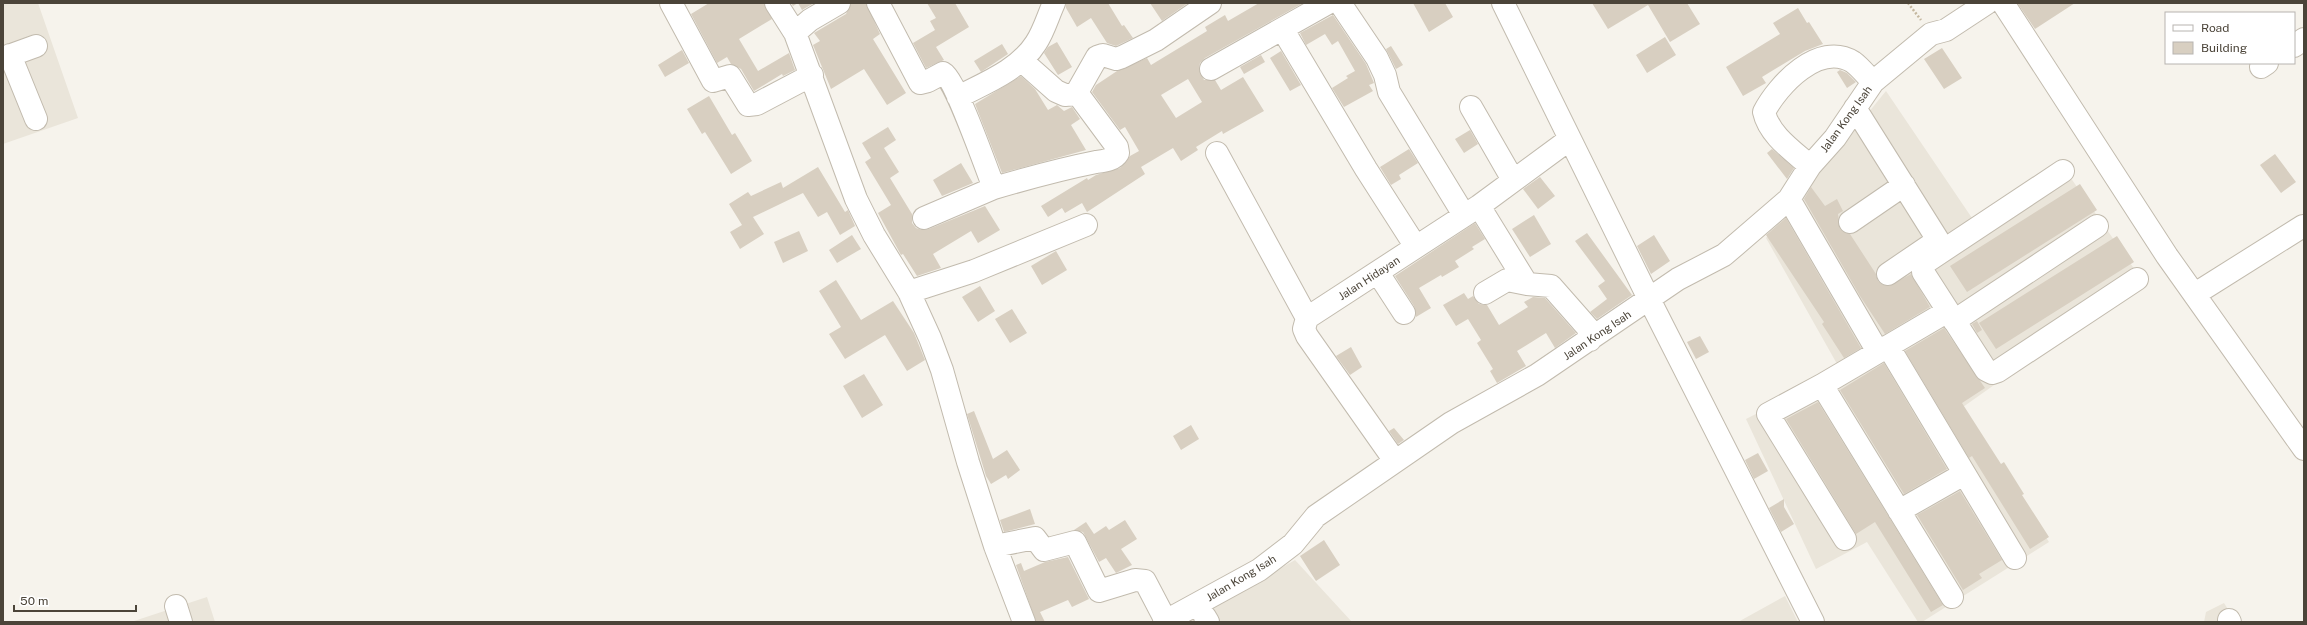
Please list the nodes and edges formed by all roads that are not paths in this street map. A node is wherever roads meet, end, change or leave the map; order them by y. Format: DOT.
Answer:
graph roads {
  1 [pos="671,3"];
  2 [pos="776,3"];
  3 [pos="839,3"];
  4 [pos="878,3"];
  5 [pos="1054,3"];
  6 [pos="1210,3"];
  7 [pos="1328,3"];
  8 [pos="1340,3"];
  9 [pos="1503,3"];
  10 [pos="1988,3"];
  11 [pos="2003,3"];
  12 [pos="1283,30"];
  13 [pos="795,32"];
  14 [pos="2304,39"];
  15 [pos="2295,45"];
  16 [pos="36,46"];
  17 [pos="7,56"];
  18 [pos="1021,60"];
  19 [pos="1211,70"];
  20 [pos="812,75"];
  21 [pos="1873,82"];
  22 [pos="1076,94"];
  23 [pos="958,97"];
  24 [pos="1471,107"];
  25 [pos="1855,108"];
  26 [pos="36,119"];
  27 [pos="1570,139"];
  28 [pos="1218,153"];
  29 [pos="1810,166"];
  30 [pos="2063,171"];
  31 [pos="1513,180"];
  32 [pos="1904,185"];
  33 [pos="994,188"];
  34 [pos="1789,200"];
  35 [pos="1471,210"];
  36 [pos="924,218"];
  37 [pos="1850,222"];
  38 [pos="1086,225"];
  39 [pos="2097,226"];
  40 [pos="2303,226"];
  41 [pos="1416,247"];
  42 [pos="1378,273"];
  43 [pos="1888,274"];
  44 [pos="2137,279"];
  45 [pos="1527,284"];
  46 [pos="909,292"];
  47 [pos="1485,293"];
  48 [pos="2195,294"];
  49 [pos="1649,299"];
  50 [pos="1404,313"];
  51 [pos="1951,316"];
  52 [pos="1307,318"];
  53 [pos="1590,340"];
  54 [pos="1883,349"];
  55 [pos="1822,385"];
  56 [pos="2304,449"];
  57 [pos="1395,461"];
  58 [pos="1964,474"];
  59 [pos="1899,511"];
  60 [pos="1845,539"];
  61 [pos="995,546"];
  62 [pos="2015,558"];
  63 [pos="1952,597"];
  64 [pos="1165,621"];
  65 [pos="1024,622"];
  66 [pos="1814,622"];
  1 -- 20 [label="street"];
  2 -- 13 [label="street"];
  3 -- 13 [label="street"];
  4 -- 23 [label="street"];
  5 -- 18 [label="street"];
  6 -- 22 [label="street"];
  7 -- 12 [label="street"];
  8 -- 35 [label="street"];
  9 -- 27 [label="street"];
  10 -- 21 [label="street, Jalan Kong Isah"];
  11 -- 48 [label="street"];
  12 -- 19 [label="street"];
  12 -- 41 [label="street"];
  13 -- 20 [label="street"];
  14 -- 15 [label="street"];
  16 -- 17 [label="street"];
  17 -- 26 [label="street"];
  18 -- 22 [label="street"];
  18 -- 23 [label="street"];
  20 -- 46 [label="street"];
  21 -- 25 [label="street, Jalan Kong Isah"];
  21 -- 29 [label="street"];
  22 -- 33 [label="street"];
  23 -- 33 [label="street"];
  24 -- 31 [label="street"];
  25 -- 29 [label="street, Jalan Kong Isah"];
  25 -- 32 [label="street"];
  27 -- 31 [label="street, Jalan Hidayan"];
  27 -- 49 [label="street"];
  28 -- 52 [label="street"];
  29 -- 34 [label="street, Jalan Kong Isah"];
  30 -- 51 [label="street"];
  31 -- 35 [label="street, Jalan Hidayan"];
  32 -- 37 [label="street"];
  32 -- 43 [label="street"];
  33 -- 36 [label="street"];
  34 -- 49 [label="street, Jalan Kong Isah"];
  34 -- 54 [label="street"];
  35 -- 41 [label="street, Jalan Hidayan"];
  35 -- 45 [label="street"];
  38 -- 46 [label="street"];
  39 -- 51 [label="street"];
  40 -- 48 [label="street"];
  41 -- 42 [label="street, Jalan Hidayan"];
  42 -- 50 [label="street"];
  42 -- 52 [label="street, Jalan Hidayan"];
  44 -- 51 [label="street"];
  45 -- 47 [label="street"];
  45 -- 53 [label="street"];
  46 -- 61 [label="street"];
  48 -- 56 [label="street"];
  49 -- 53 [label="street, Jalan Kong Isah"];
  49 -- 66 [label="street"];
  51 -- 54 [label="street"];
  52 -- 57 [label="street"];
  53 -- 57 [label="street, Jalan Kong Isah"];
  54 -- 55 [label="street"];
  54 -- 58 [label="street"];
  55 -- 59 [label="street"];
  55 -- 60 [label="street"];
  57 -- 64 [label="street, Jalan Kong Isah"];
  58 -- 59 [label="street"];
  58 -- 62 [label="street"];
  59 -- 63 [label="street"];
  61 -- 64 [label="street"];
  61 -- 65 [label="street"];
}
